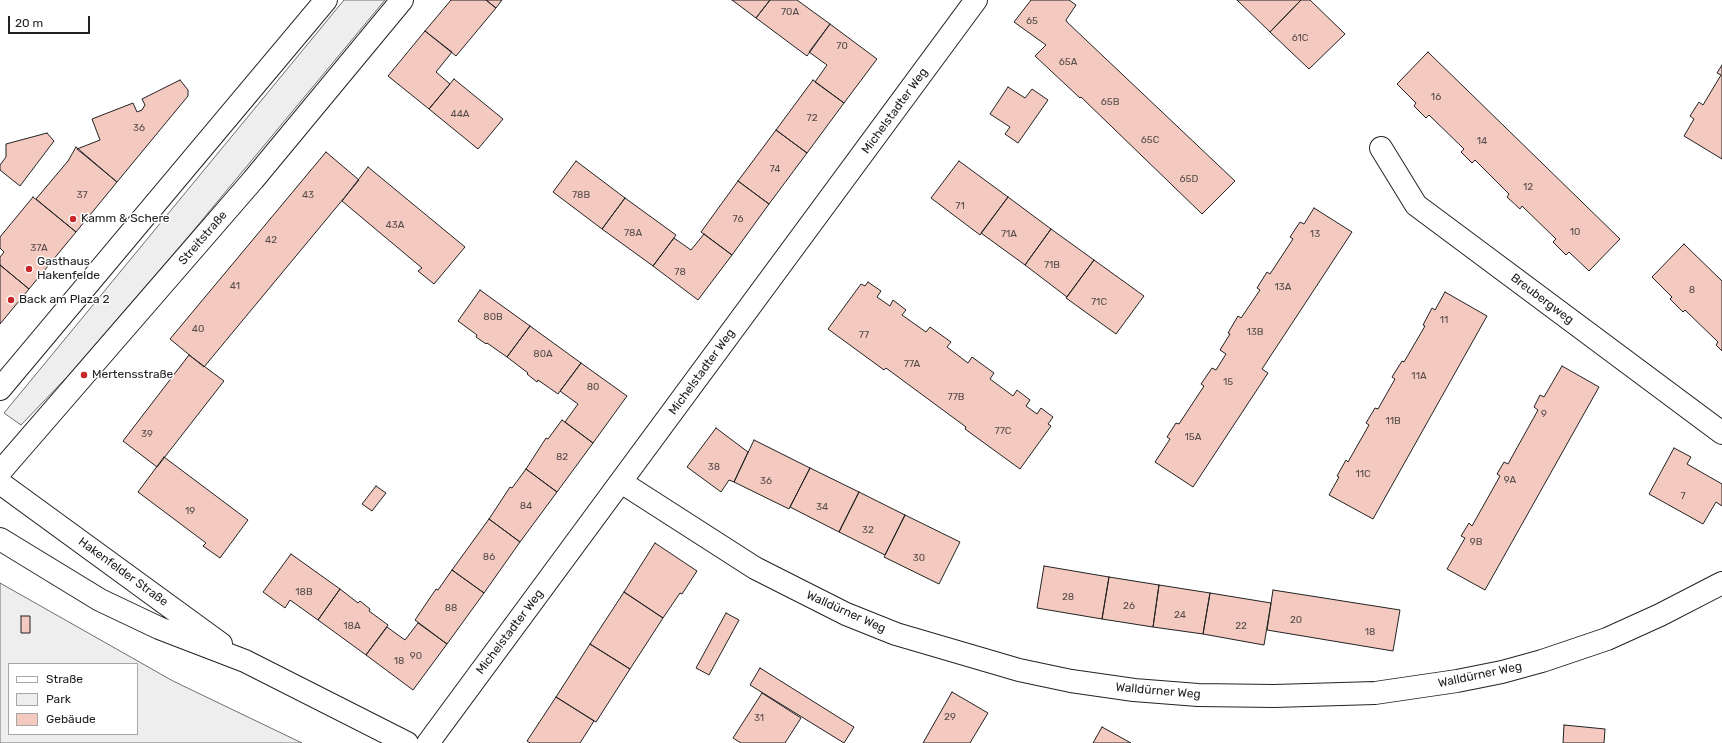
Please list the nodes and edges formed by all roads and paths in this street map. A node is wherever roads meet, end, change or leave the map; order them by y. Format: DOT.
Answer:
graph roads {
  1 [pos="326,0"];
  2 [pos="402,0"];
  3 [pos="976,0"];
  4 [pos="1381,148"];
  5 [pos="0,389"];
  6 [pos="1722,433"];
  7 [pos="0,472"];
  8 [pos="621,482"];
  9 [pos="0,483"];
  10 [pos="0,539"];
  11 [pos="1722,583"];
  12 [pos="245,661"];
  13 [pos="407,743"];
  14 [pos="428,743"];
  1 -- 5 [label="street"];
  2 -- 7 [label="street, Streitstraße"];
  3 -- 8 [label="street, Michelstadter Weg"];
  4 -- 6 [label="street, Breubergweg"];
  8 -- 11 [label="street, Walldürner Weg"];
  8 -- 14 [label="street, Michelstadter Weg"];
  9 -- 12 [label="street, Hakenfelder Straße"];
  10 -- 12 [label="street, Hakenfelder Straße"];
  12 -- 13 [label="street, Hakenfelder Straße"];
}
